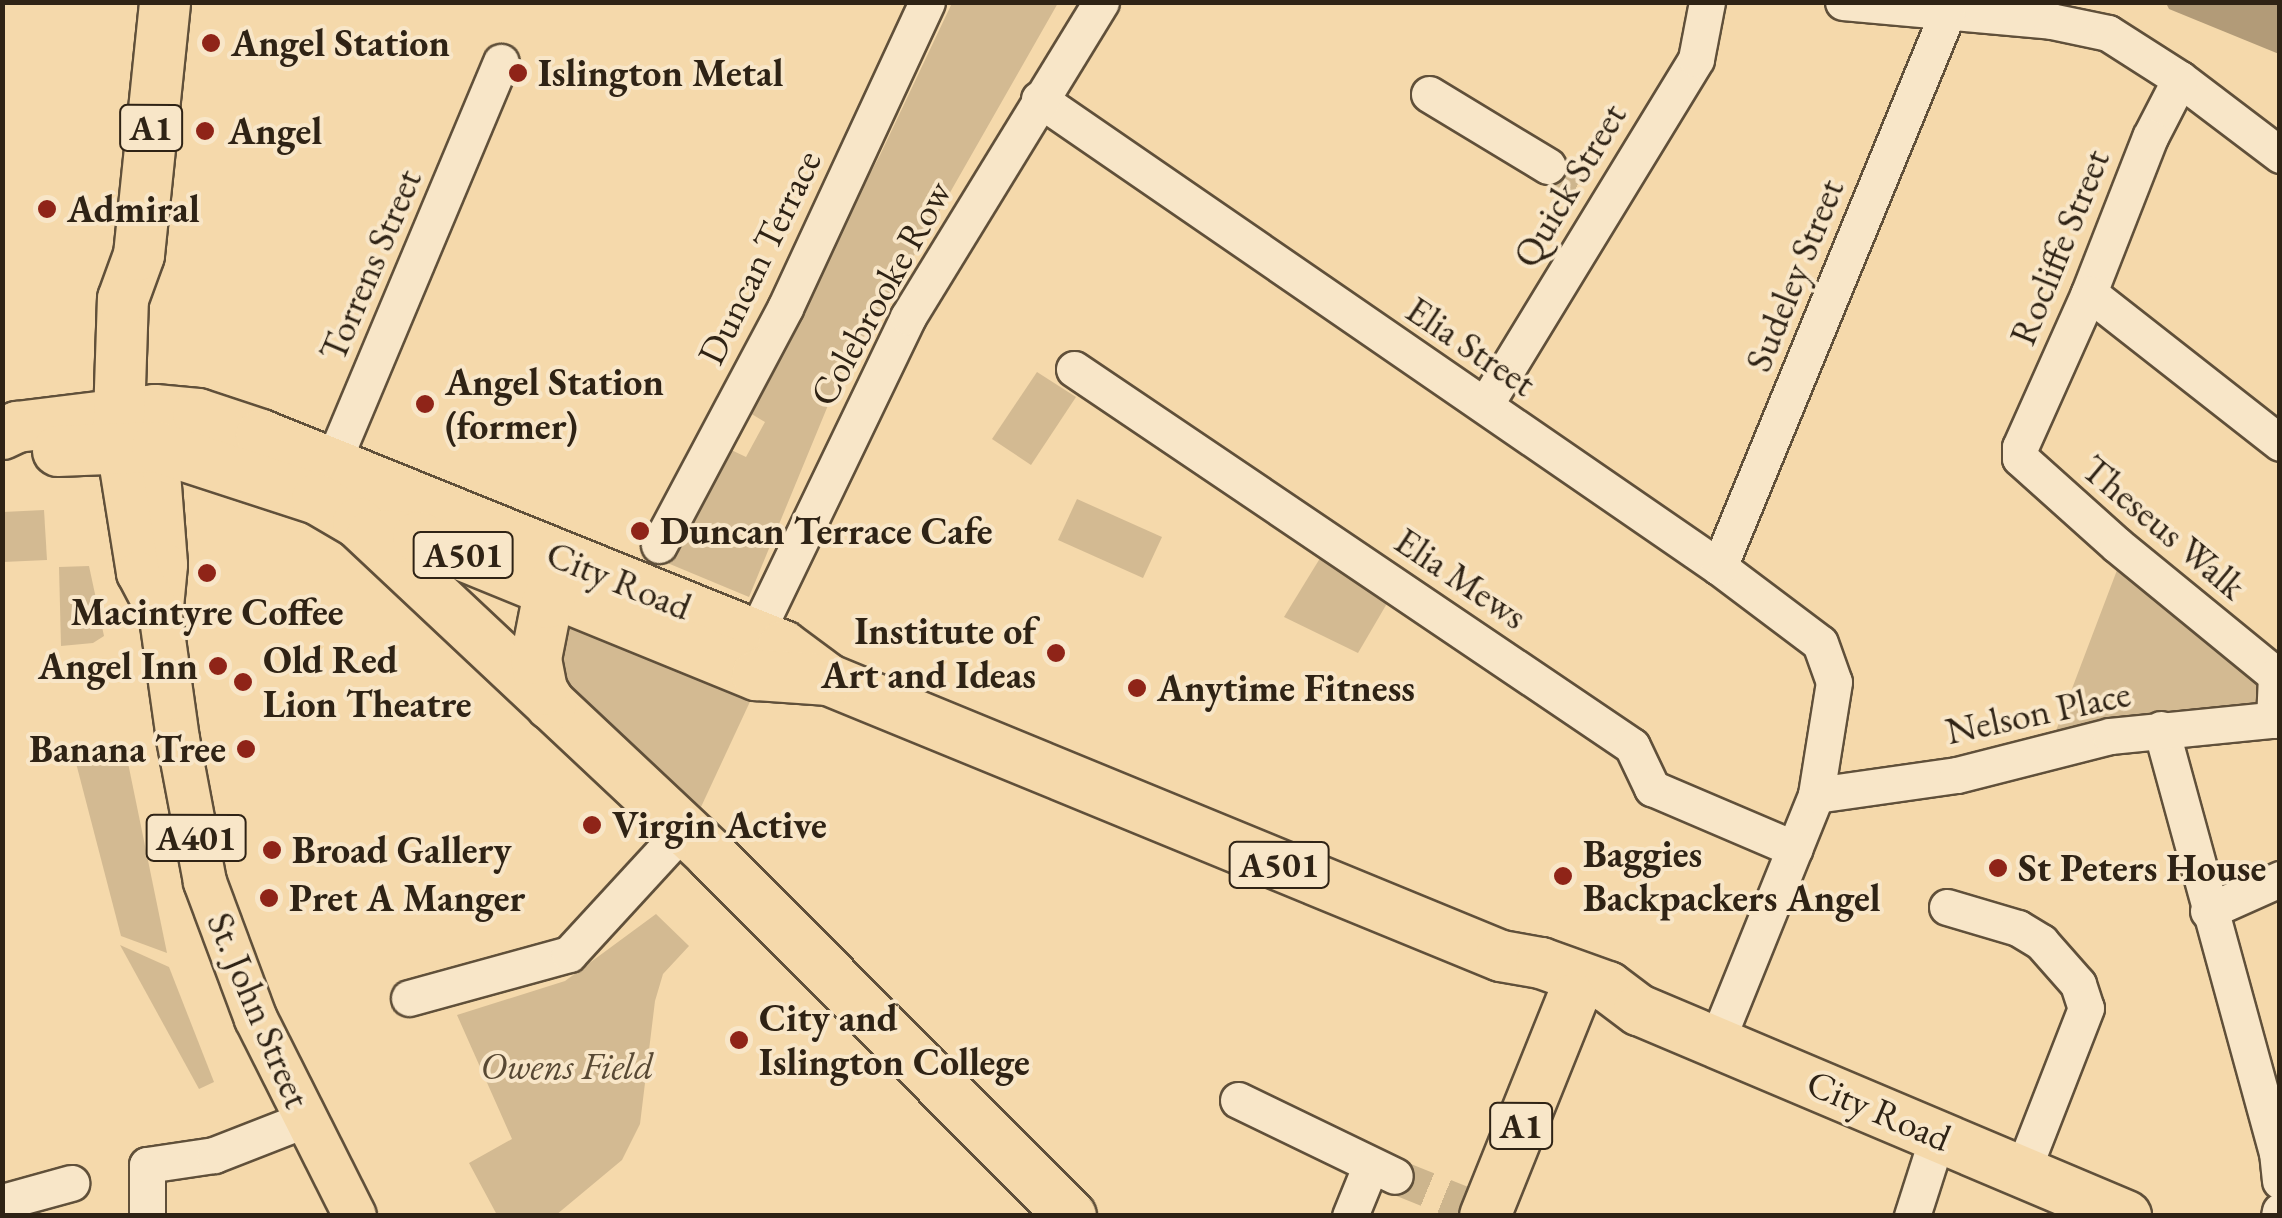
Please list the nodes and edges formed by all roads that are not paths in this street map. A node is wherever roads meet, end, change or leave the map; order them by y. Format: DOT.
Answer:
graph roads {
  1 [pos="164,2"];
  2 [pos="927,2"];
  3 [pos="1101,2"];
  4 [pos="1708,2"];
  5 [pos="1844,2"];
  6 [pos="1948,14"];
  7 [pos="501,62"];
  8 [pos="2180,80"];
  9 [pos="1429,94"];
  10 [pos="1039,99"];
  11 [pos="2280,156"];
  12 [pos="1548,166"];
  13 [pos="2089,294"];
  14 [pos="1074,369"];
  15 [pos="1485,405"];
  16 [pos="137,430"];
  17 [pos="2,434"];
  18 [pos="2280,443"];
  19 [pos="2020,447"];
  20 [pos="2,448"];
  21 [pos="325,481"];
  22 [pos="372,534"];
  23 [pos="659,545"];
  24 [pos="1719,567"];
  25 [pos="559,574"];
  26 [pos="755,635"];
  27 [pos="830,680"];
  28 [pos="551,705"];
  29 [pos="2277,719"];
  30 [pos="2161,730"];
  31 [pos="1816,795"];
  32 [pos="684,829"];
  33 [pos="1796,850"];
  34 [pos="2280,878"];
  35 [pos="1948,907"];
  36 [pos="2208,911"];
  37 [pos="1538,973"];
  38 [pos="410,998"];
  39 [pos="1726,1019"];
  40 [pos="1238,1100"];
  41 [pos="304,1120"];
  42 [pos="1938,1135"];
  43 [pos="2022,1172"];
  44 [pos="2280,1181"];
  45 [pos="71,1183"];
  46 [pos="2,1202"];
  47 [pos="1478,1210"];
  48 [pos="147,1216"];
  49 [pos="354,1216"];
  50 [pos="1071,1216"];
  51 [pos="1350,1216"];
  52 [pos="1912,1216"];
  53 [pos="2126,1216"];
  1 -- 16 [label="highway, A1"];
  2 -- 23 [label="street, Duncan Terrace"];
  3 -- 10 [label="street, Colebrooke Row"];
  4 -- 15 [label="street, Quick Street"];
  5 -- 6 [label="street"];
  6 -- 8 [label="street"];
  6 -- 24 [label="street, Sudeley Street"];
  7 -- 21 [label="street, Torrens Street"];
  8 -- 11 [label="street"];
  8 -- 13 [label="street, Rocliffe Street"];
  9 -- 12 [label="street"];
  10 -- 15 [label="street, Elia Street"];
  10 -- 26 [label="street, Colebrooke Row"];
  13 -- 18 [label="street"];
  13 -- 19 [label="street, Rocliffe Street"];
  14 -- 33 [label="street, Elia Mews"];
  15 -- 24 [label="street, Elia Street"];
  16 -- 17 [label="highway, A501"];
  16 -- 20 [label="highway, A501"];
  16 -- 21 [label="highway, City Road / A501"];
  16 -- 41 [label="main road, St. John Street / A401"];
  19 -- 29 [label="street, Theseus Walk"];
  21 -- 22 [label="highway, City Road / A501"];
  21 -- 25 [label="highway, City Road / A501"];
  22 -- 25 [label="highway, City Road / A501"];
  22 -- 28 [label="highway"];
  24 -- 31 [label="street, Elia Street"];
  25 -- 26 [label="highway, City Road / A501"];
  25 -- 27 [label="highway, City Road / A501"];
  25 -- 28 [label="highway, A501"];
  26 -- 27 [label="highway, City Road / A501"];
  27 -- 37 [label="highway, City Road / A501"];
  28 -- 32 [label="highway"];
  29 -- 30 [label="street, Nelson Place"];
  30 -- 31 [label="street, Nelson Place"];
  30 -- 36 [label="street"];
  31 -- 33 [label="street"];
  32 -- 38 [label="street"];
  32 -- 50 [label="highway"];
  33 -- 39 [label="street"];
  34 -- 36 [label="street"];
  35 -- 43 [label="street"];
  36 -- 44 [label="street"];
  37 -- 39 [label="highway, City Road / A501"];
  37 -- 47 [label="highway, A1"];
  39 -- 42 [label="highway, City Road / A501"];
  40 -- 51 [label="street"];
  41 -- 48 [label="street"];
  41 -- 49 [label="main road, St. John Street / A401"];
  42 -- 43 [label="highway, City Road / A501"];
  42 -- 52 [label="street"];
  43 -- 53 [label="highway, City Road / A501"];
  45 -- 46 [label="street"];
}
